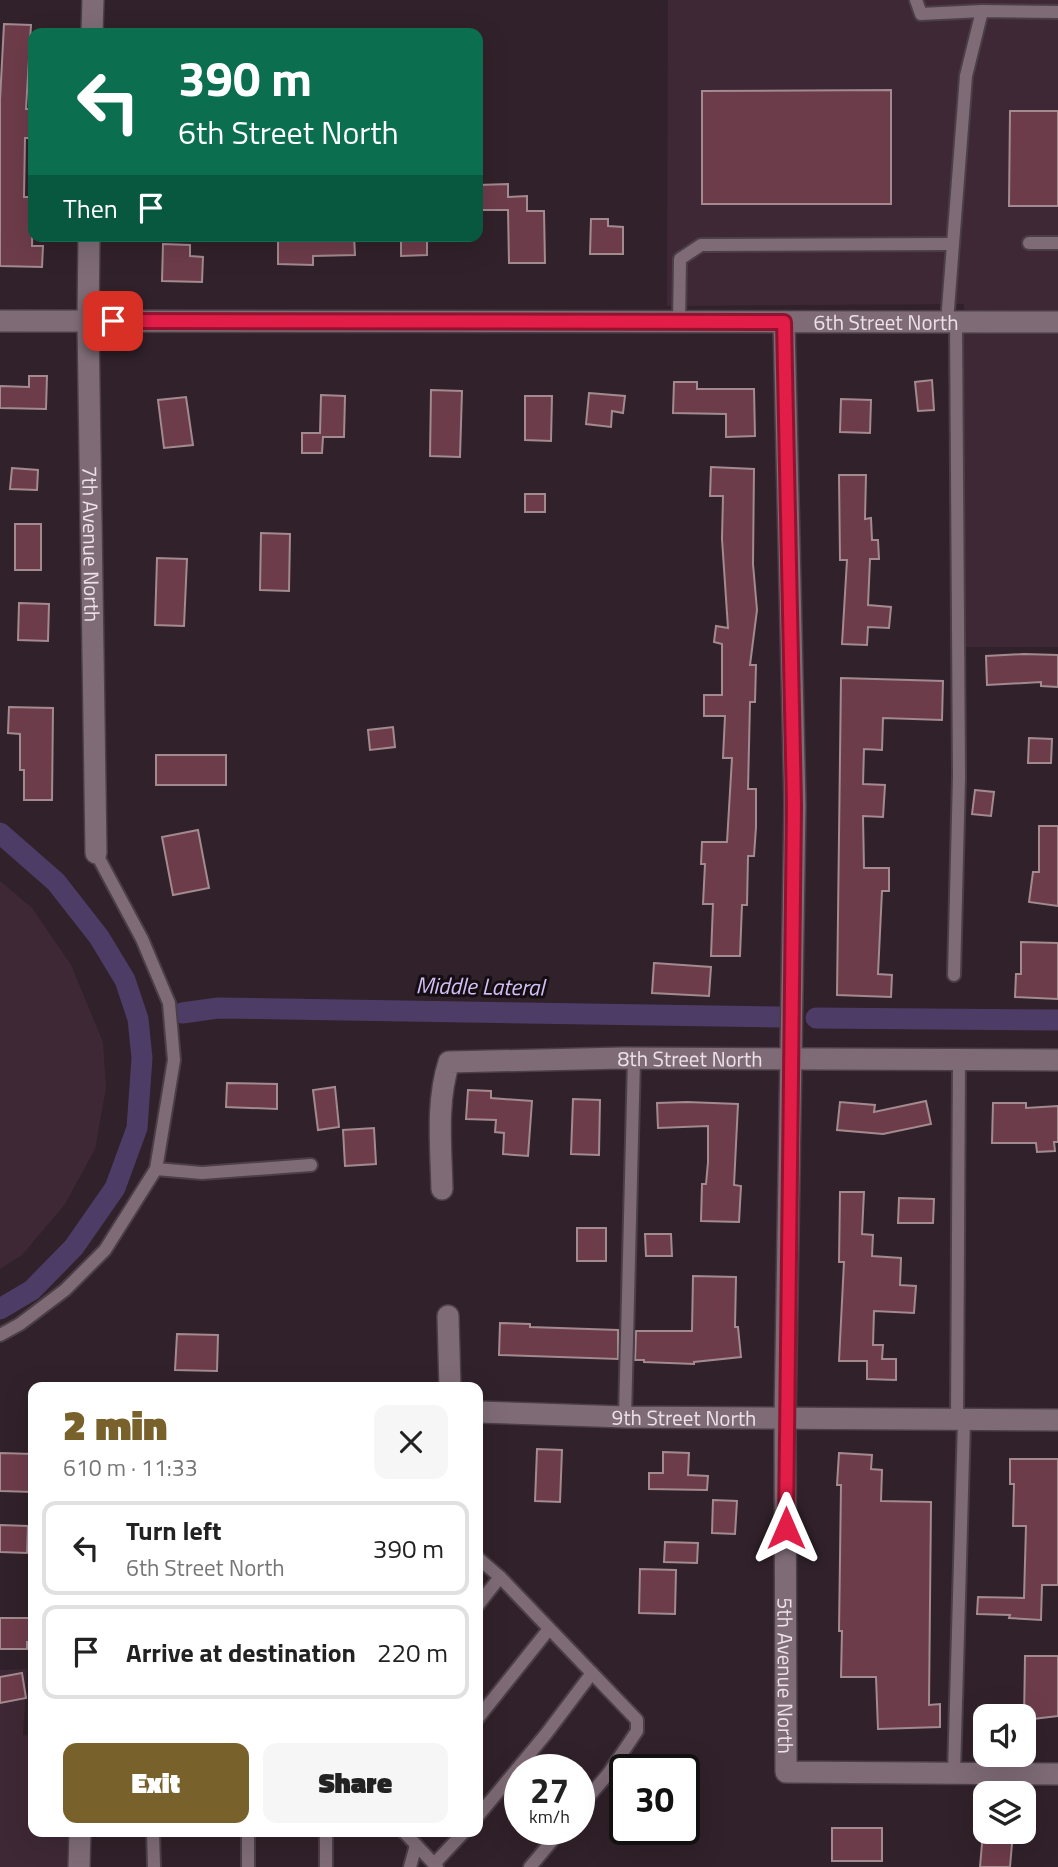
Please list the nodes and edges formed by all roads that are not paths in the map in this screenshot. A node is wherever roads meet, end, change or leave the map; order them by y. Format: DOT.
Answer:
graph roads {
  1 [pos="93,0"];
  2 [pos="916,0"];
  3 [pos="982,11"];
  4 [pos="1058,12"];
  5 [pos="92,28"];
  6 [pos="89,242"];
  7 [pos="1029,243"];
  8 [pos="1058,243"];
  9 [pos="953,244"];
  10 [pos="0,321"];
  11 [pos="88,321"];
  12 [pos="680,322"];
  13 [pos="784,322"];
  14 [pos="952,322"];
  15 [pos="1058,322"];
  16 [pos="96,853"];
  17 [pos="954,975"];
  18 [pos="634,1059"];
  19 [pos="791,1060"];
  20 [pos="959,1060"];
  21 [pos="1058,1060"];
  22 [pos="311,1165"];
  23 [pos="156,1170"];
  24 [pos="442,1189"];
  25 [pos="448,1316"];
  26 [pos="0,1335"];
  27 [pos="450,1382"];
  28 [pos="483,1412"];
  29 [pos="625,1417"];
  30 [pos="785,1419"];
  31 [pos="1058,1420"];
  32 [pos="961,1421"];
  33 [pos="483,1562"];
  34 [pos="500,1577"];
  35 [pos="483,1599"];
  36 [pos="549,1629"];
  37 [pos="592,1673"];
  38 [pos="483,1712"];
  39 [pos="954,1773"];
  40 [pos="1058,1774"];
  41 [pos="595,1789"];
  42 [pos="483,1810"];
  43 [pos="79,1837"];
  44 [pos="153,1837"];
  45 [pos="248,1837"];
  46 [pos="326,1837"];
  47 [pos="409,1837"];
  48 [pos="460,1837"];
  49 [pos="416,1845"];
  50 [pos="549,1845"];
  51 [pos="436,1865"];
  52 [pos="79,1867"];
  53 [pos="154,1867"];
  54 [pos="248,1867"];
  55 [pos="326,1867"];
  56 [pos="410,1867"];
  57 [pos="530,1867"];
  1 -- 5 [label="street"];
  2 -- 3 [label="lane"];
  3 -- 4 [label="lane"];
  3 -- 9 [label="lane"];
  6 -- 11 [label="street, 7th Avenue North"];
  7 -- 8 [label="lane"];
  9 -- 12 [label="lane"];
  9 -- 14 [label="lane"];
  10 -- 11 [label="street, 6th Street North"];
  11 -- 12 [label="street, 6th Street North"];
  11 -- 16 [label="street, 7th Avenue North"];
  12 -- 13 [label="street, 6th Street North"];
  13 -- 14 [label="street, 6th Street North"];
  13 -- 19 [label="street, 5th Avenue North"];
  14 -- 15 [label="street, 6th Street North"];
  14 -- 17 [label="lane"];
  16 -- 23 [label="lane"];
  18 -- 19 [label="street, 8th Street North"];
  18 -- 24 [label="street, 8th Street North"];
  18 -- 29 [label="lane"];
  19 -- 20 [label="street, 8th Street North"];
  19 -- 30 [label="street, 5th Avenue North"];
  20 -- 21 [label="street, 8th Street North"];
  20 -- 32 [label="lane"];
  22 -- 23 [label="lane"];
  23 -- 26 [label="lane"];
  25 -- 27 [label="street"];
  28 -- 29 [label="street, 9th Street North"];
  29 -- 30 [label="street, 9th Street North"];
  30 -- 32 [label="street, 9th Street North"];
  30 -- 39 [label="street, 5th Avenue North"];
  31 -- 32 [label="street, 9th Street North"];
  32 -- 39 [label="lane"];
  33 -- 34 [label="lane"];
  34 -- 35 [label="lane"];
  34 -- 36 [label="lane"];
  36 -- 37 [label="lane"];
  36 -- 38 [label="lane"];
  37 -- 41 [label="lane"];
  37 -- 42 [label="lane"];
  39 -- 40 [label="street"];
  43 -- 52 [label="street"];
  44 -- 53 [label="lane"];
  45 -- 54 [label="lane"];
  46 -- 55 [label="lane"];
  47 -- 49 [label="lane"];
  48 -- 51 [label="lane"];
  49 -- 51 [label="lane"];
  49 -- 56 [label="lane"];
  50 -- 57 [label="lane"];
}
